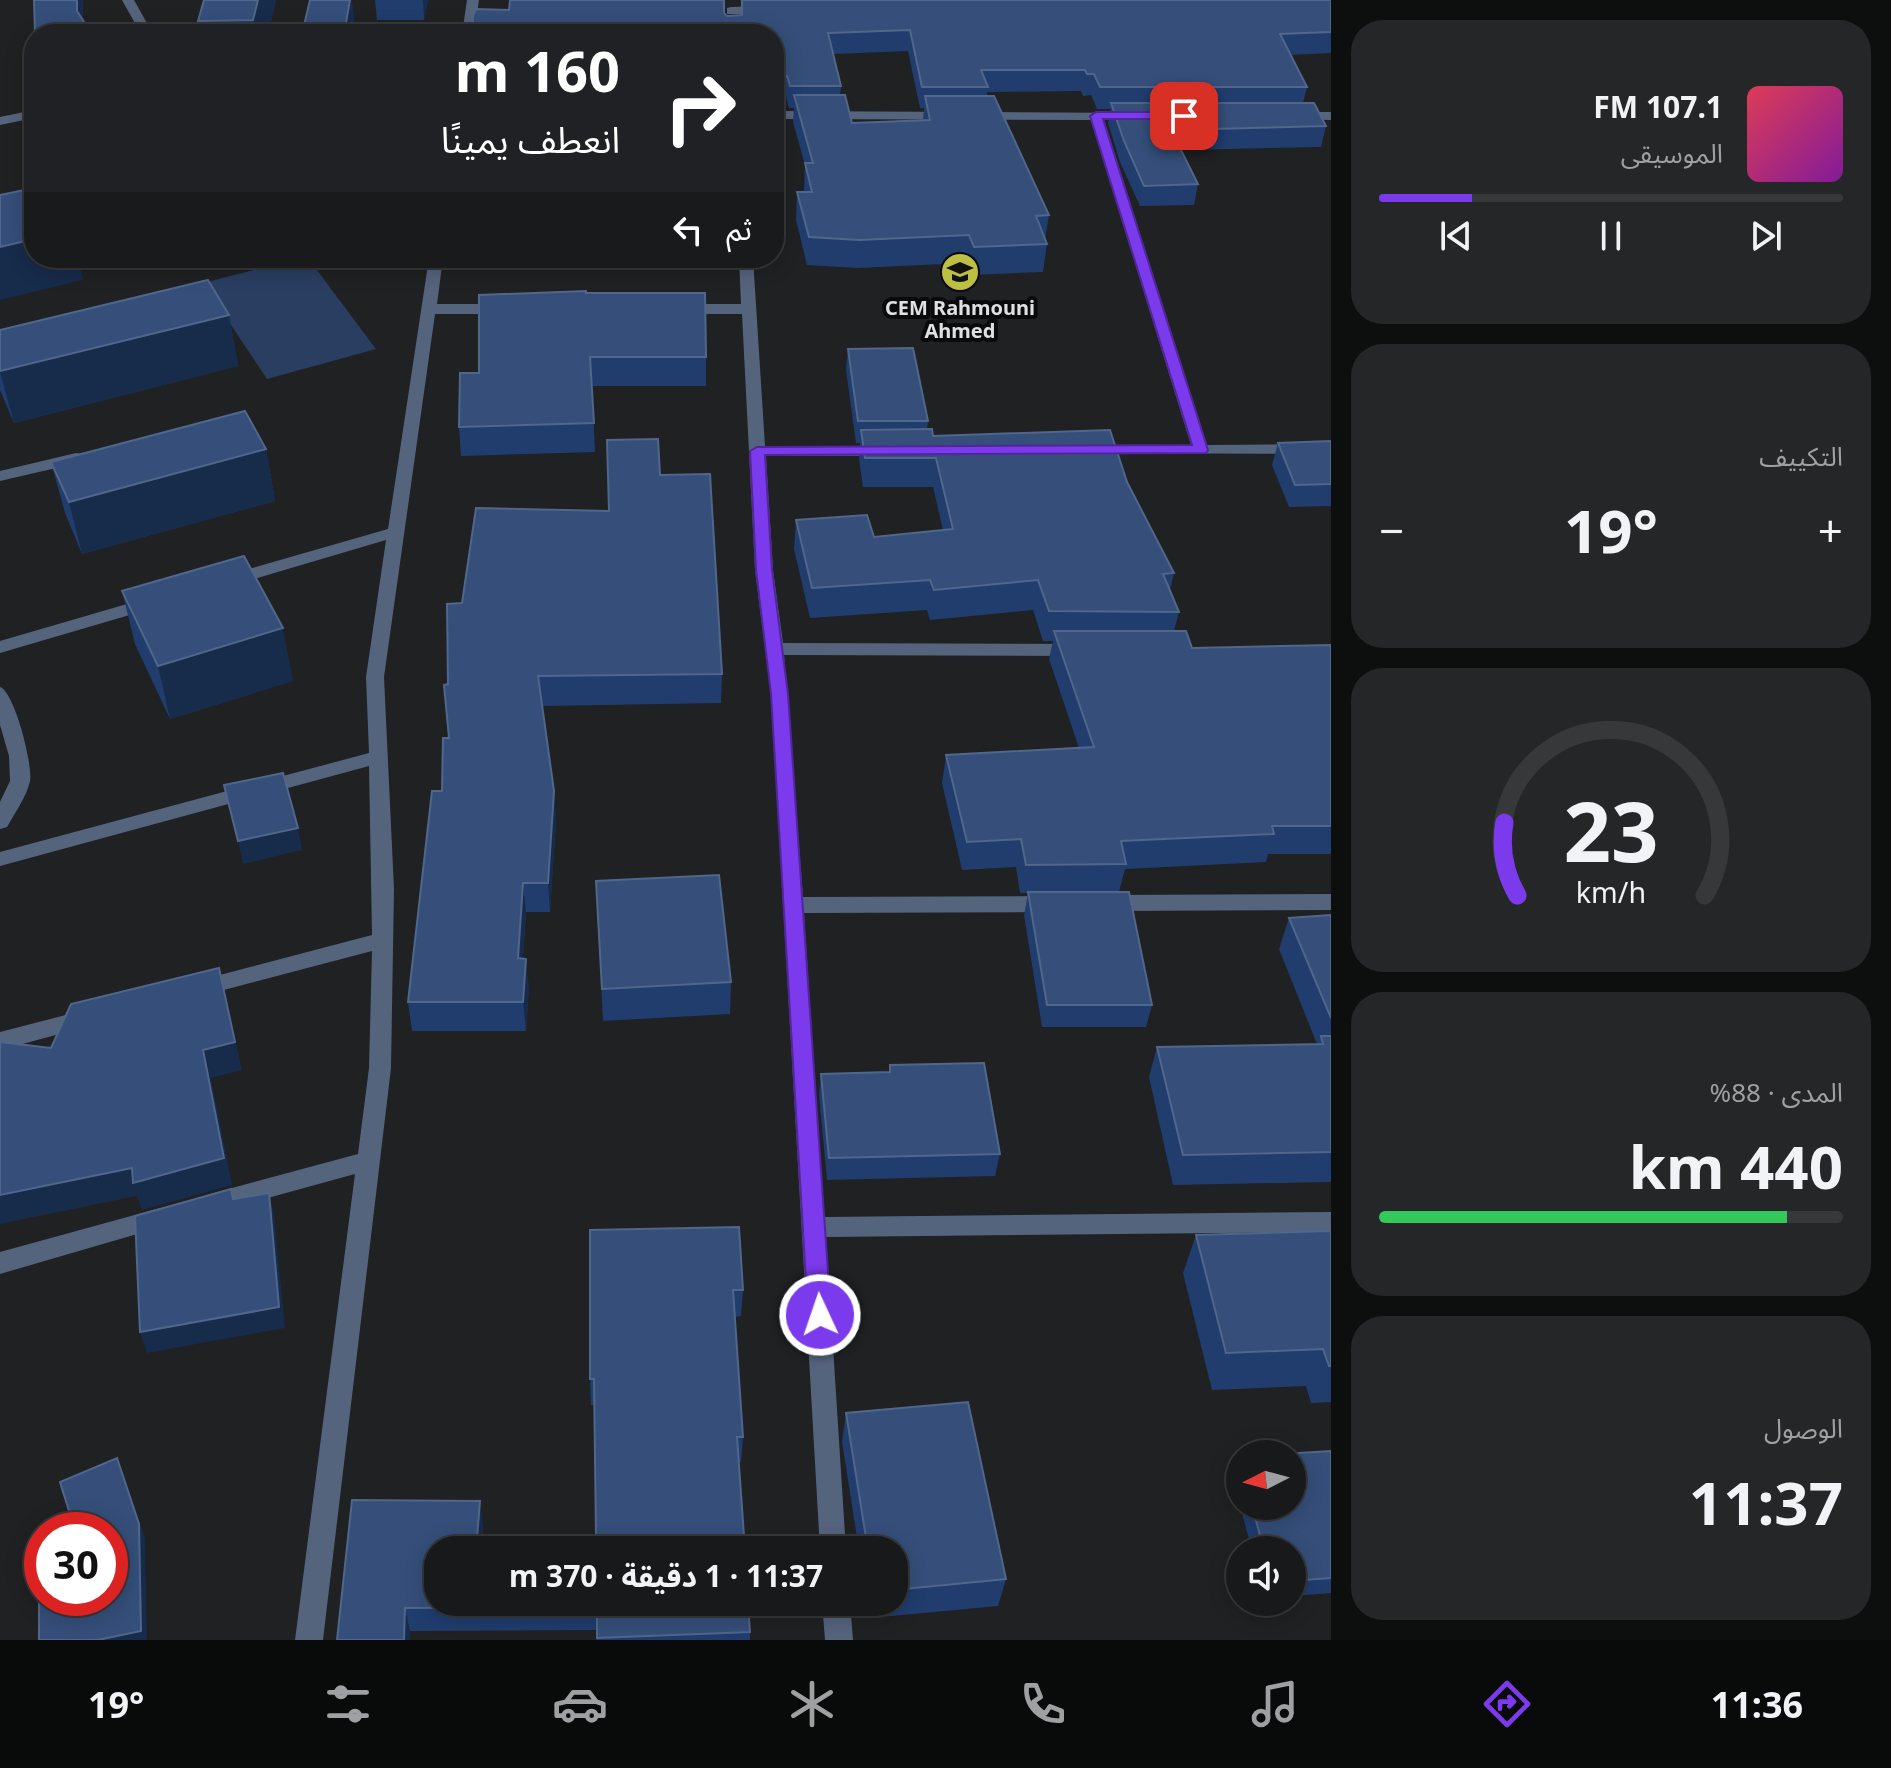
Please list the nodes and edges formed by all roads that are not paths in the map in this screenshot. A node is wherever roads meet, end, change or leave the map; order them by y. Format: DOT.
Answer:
graph roads {
  1 [pos="128,0"];
  2 [pos="473,0"];
  3 [pos="779,10"];
  4 [pos="731,11"];
  5 [pos="141,24"];
  6 [pos="469,24"];
  7 [pos="784,115"];
  8 [pos="24,116"];
  9 [pos="1096,116"];
  10 [pos="1143,116"];
  11 [pos="1284,116"];
  12 [pos="1331,116"];
  13 [pos="0,121"];
  14 [pos="434,268"];
  15 [pos="746,268"];
  16 [pos="428,309"];
  17 [pos="520,309"];
  18 [pos="657,309"];
  19 [pos="748,309"];
  20 [pos="1331,449"];
  21 [pos="1074,450"];
  22 [pos="1201,450"];
  23 [pos="757,451"];
  24 [pos="900,451"];
  25 [pos="91,454"];
  26 [pos="0,476"];
  27 [pos="396,532"];
  28 [pos="213,585"];
  29 [pos="168,598"];
  30 [pos="0,647"];
  31 [pos="774,649"];
  32 [pos="1092,650"];
  33 [pos="0,693"];
  34 [pos="379,757"];
  35 [pos="0,822"];
  36 [pos="0,859"];
  37 [pos="1331,902"];
  38 [pos="793,905"];
  39 [pos="383,940"];
  40 [pos="168,997"];
  41 [pos="107,1013"];
  42 [pos="0,1041"];
  43 [pos="368,1161"];
  44 [pos="1331,1222"];
  45 [pos="814,1227"];
  46 [pos="0,1263"];
  47 [pos="832,1536"];
  48 [pos="837,1616"];
  49 [pos="309,1640"];
  50 [pos="839,1640"];
  1 -- 5 [label="street"];
  2 -- 6 [label="street"];
  3 -- 4 [label="street"];
  7 -- 9 [label="street"];
  8 -- 13 [label="street"];
  9 -- 10 [label="street"];
  9 -- 22 [label="street"];
  11 -- 12 [label="street"];
  14 -- 16 [label="street"];
  15 -- 19 [label="street"];
  16 -- 17 [label="street"];
  16 -- 27 [label="street"];
  18 -- 19 [label="street"];
  19 -- 23 [label="street"];
  20 -- 22 [label="street"];
  21 -- 22 [label="street"];
  23 -- 24 [label="street"];
  23 -- 31 [label="street"];
  25 -- 26 [label="street"];
  27 -- 28 [label="street"];
  27 -- 34 [label="street"];
  29 -- 30 [label="street"];
  31 -- 32 [label="street"];
  31 -- 38 [label="street"];
  33 -- 35 [label="street"];
  34 -- 36 [label="street"];
  34 -- 39 [label="street"];
  37 -- 38 [label="street"];
  38 -- 45 [label="street"];
  39 -- 40 [label="street"];
  39 -- 43 [label="street"];
  41 -- 42 [label="street"];
  43 -- 46 [label="street"];
  43 -- 49 [label="street"];
  44 -- 45 [label="street"];
  45 -- 47 [label="street"];
  48 -- 50 [label="street"];
}
